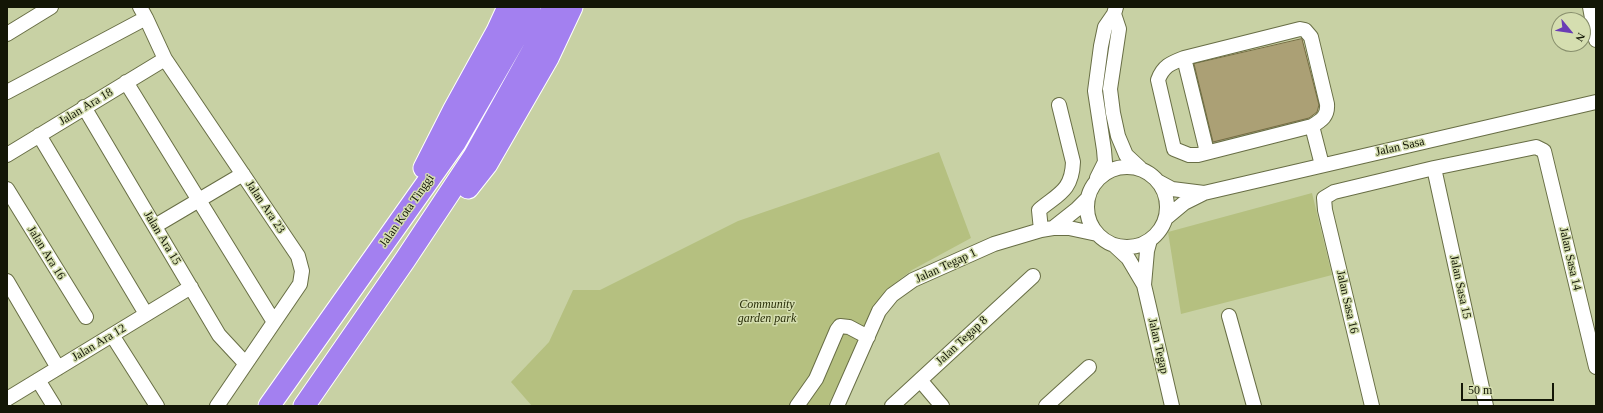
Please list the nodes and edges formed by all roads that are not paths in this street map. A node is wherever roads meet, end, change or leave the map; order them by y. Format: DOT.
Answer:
graph roads {
  1 [pos="51,7"];
  2 [pos="508,7"];
  3 [pos="530,7"];
  4 [pos="552,7"];
  5 [pos="572,7"];
  6 [pos="1590,7"];
  7 [pos="1115,10"];
  8 [pos="143,12"];
  9 [pos="7,34"];
  10 [pos="1596,40"];
  11 [pos="1184,58"];
  12 [pos="165,59"];
  13 [pos="126,82"];
  14 [pos="7,92"];
  15 [pos="1596,102"];
  16 [pos="1059,105"];
  17 [pos="84,107"];
  18 [pos="1312,126"];
  19 [pos="40,135"];
  20 [pos="1207,152"];
  21 [pos="7,155"];
  22 [pos="1322,165"];
  23 [pos="1140,168"];
  24 [pos="1434,168"];
  25 [pos="243,174"];
  26 [pos="1096,180"];
  27 [pos="1159,182"];
  28 [pos="7,189"];
  29 [pos="1204,193"];
  30 [pos="1087,199"];
  31 [pos="198,201"];
  32 [pos="1166,218"];
  33 [pos="155,226"];
  34 [pos="1047,229"];
  35 [pos="1096,234"];
  36 [pos="388,240"];
  37 [pos="1150,240"];
  38 [pos="1114,245"];
  39 [pos="405,260"];
  40 [pos="1033,276"];
  41 [pos="7,281"];
  42 [pos="1144,285"];
  43 [pos="191,287"];
  44 [pos="146,314"];
  45 [pos="1229,316"];
  46 [pos="86,317"];
  47 [pos="274,322"];
  48 [pos="112,335"];
  49 [pos="868,337"];
  50 [pos="245,363"];
  51 [pos="1090,367"];
  52 [pos="1596,367"];
  53 [pos="58,368"];
  54 [pos="38,380"];
  55 [pos="920,380"];
  56 [pos="7,399"];
  57 [pos="54,406"];
  58 [pos="157,406"];
  59 [pos="217,406"];
  60 [pos="269,406"];
  61 [pos="304,406"];
  62 [pos="797,406"];
  63 [pos="837,406"];
  64 [pos="892,406"];
  65 [pos="942,406"];
  66 [pos="1046,406"];
  67 [pos="1172,406"];
  68 [pos="1254,406"];
  69 [pos="1372,406"];
  70 [pos="1486,406"];
  1 -- 9 [label="street"];
  2 -- 36 [label="highway"];
  3 -- 36 [label="highway, Jalan Kota Tinggi"];
  4 -- 39 [label="highway, Jalan Kota Tinggi"];
  5 -- 39 [label="highway"];
  6 -- 10 [label="street"];
  7 -- 23 [label="street"];
  7 -- 26 [label="street"];
  8 -- 12 [label="street, Jalan Ara 23"];
  8 -- 14 [label="street"];
  11 -- 18 [label="street"];
  11 -- 20 [label="street"];
  11 -- 20 [label="street"];
  12 -- 13 [label="street, Jalan Ara 18"];
  12 -- 25 [label="street, Jalan Ara 23"];
  13 -- 17 [label="street, Jalan Ara 18"];
  13 -- 31 [label="street"];
  15 -- 22 [label="street, Jalan Sasa"];
  16 -- 34 [label="street"];
  17 -- 19 [label="street, Jalan Ara 18"];
  17 -- 33 [label="street, Jalan Ara 15"];
  18 -- 20 [label="street"];
  18 -- 22 [label="street"];
  19 -- 21 [label="street, Jalan Ara 18"];
  19 -- 44 [label="street"];
  22 -- 29 [label="street, Jalan Sasa"];
  23 -- 26 [label="street"];
  23 -- 27 [label="street"];
  24 -- 52 [label="street, Jalan Sasa 14"];
  24 -- 69 [label="street, Jalan Sasa 16"];
  24 -- 70 [label="street, Jalan Sasa 15"];
  25 -- 31 [label="street"];
  25 -- 47 [label="street, Jalan Ara 23"];
  26 -- 30 [label="street"];
  27 -- 29 [label="street, Jalan Sasa"];
  27 -- 32 [label="street"];
  28 -- 46 [label="street, Jalan Ara 16"];
  29 -- 32 [label="street, Jalan Sasa"];
  30 -- 34 [label="street, Jalan Tegap 1"];
  30 -- 35 [label="street"];
  31 -- 33 [label="street"];
  31 -- 47 [label="street"];
  32 -- 37 [label="street"];
  33 -- 43 [label="street, Jalan Ara 15"];
  34 -- 35 [label="street, Jalan Tegap 1"];
  34 -- 49 [label="street, Jalan Tegap 1"];
  35 -- 38 [label="street"];
  36 -- 60 [label="highway, Jalan Kota Tinggi"];
  37 -- 38 [label="street"];
  37 -- 42 [label="street, Jalan Tegap"];
  38 -- 42 [label="street, Jalan Tegap"];
  39 -- 61 [label="highway, Jalan Kota Tinggi"];
  40 -- 55 [label="street, Jalan Tegap 8"];
  41 -- 53 [label="street"];
  42 -- 67 [label="street, Jalan Tegap"];
  43 -- 44 [label="street, Jalan Ara 12"];
  43 -- 50 [label="street, Jalan Ara 15"];
  44 -- 48 [label="street, Jalan Ara 12"];
  45 -- 68 [label="street"];
  47 -- 50 [label="street, Jalan Ara 23"];
  48 -- 53 [label="street, Jalan Ara 12"];
  48 -- 58 [label="street"];
  49 -- 62 [label="street"];
  49 -- 63 [label="street, Jalan Tegap 1"];
  50 -- 59 [label="street, Jalan Ara 23"];
  51 -- 66 [label="street"];
  53 -- 54 [label="street, Jalan Ara 12"];
  54 -- 56 [label="street, Jalan Ara 12"];
  54 -- 57 [label="street"];
  55 -- 64 [label="street, Jalan Tegap 8"];
  55 -- 65 [label="street"];
}
